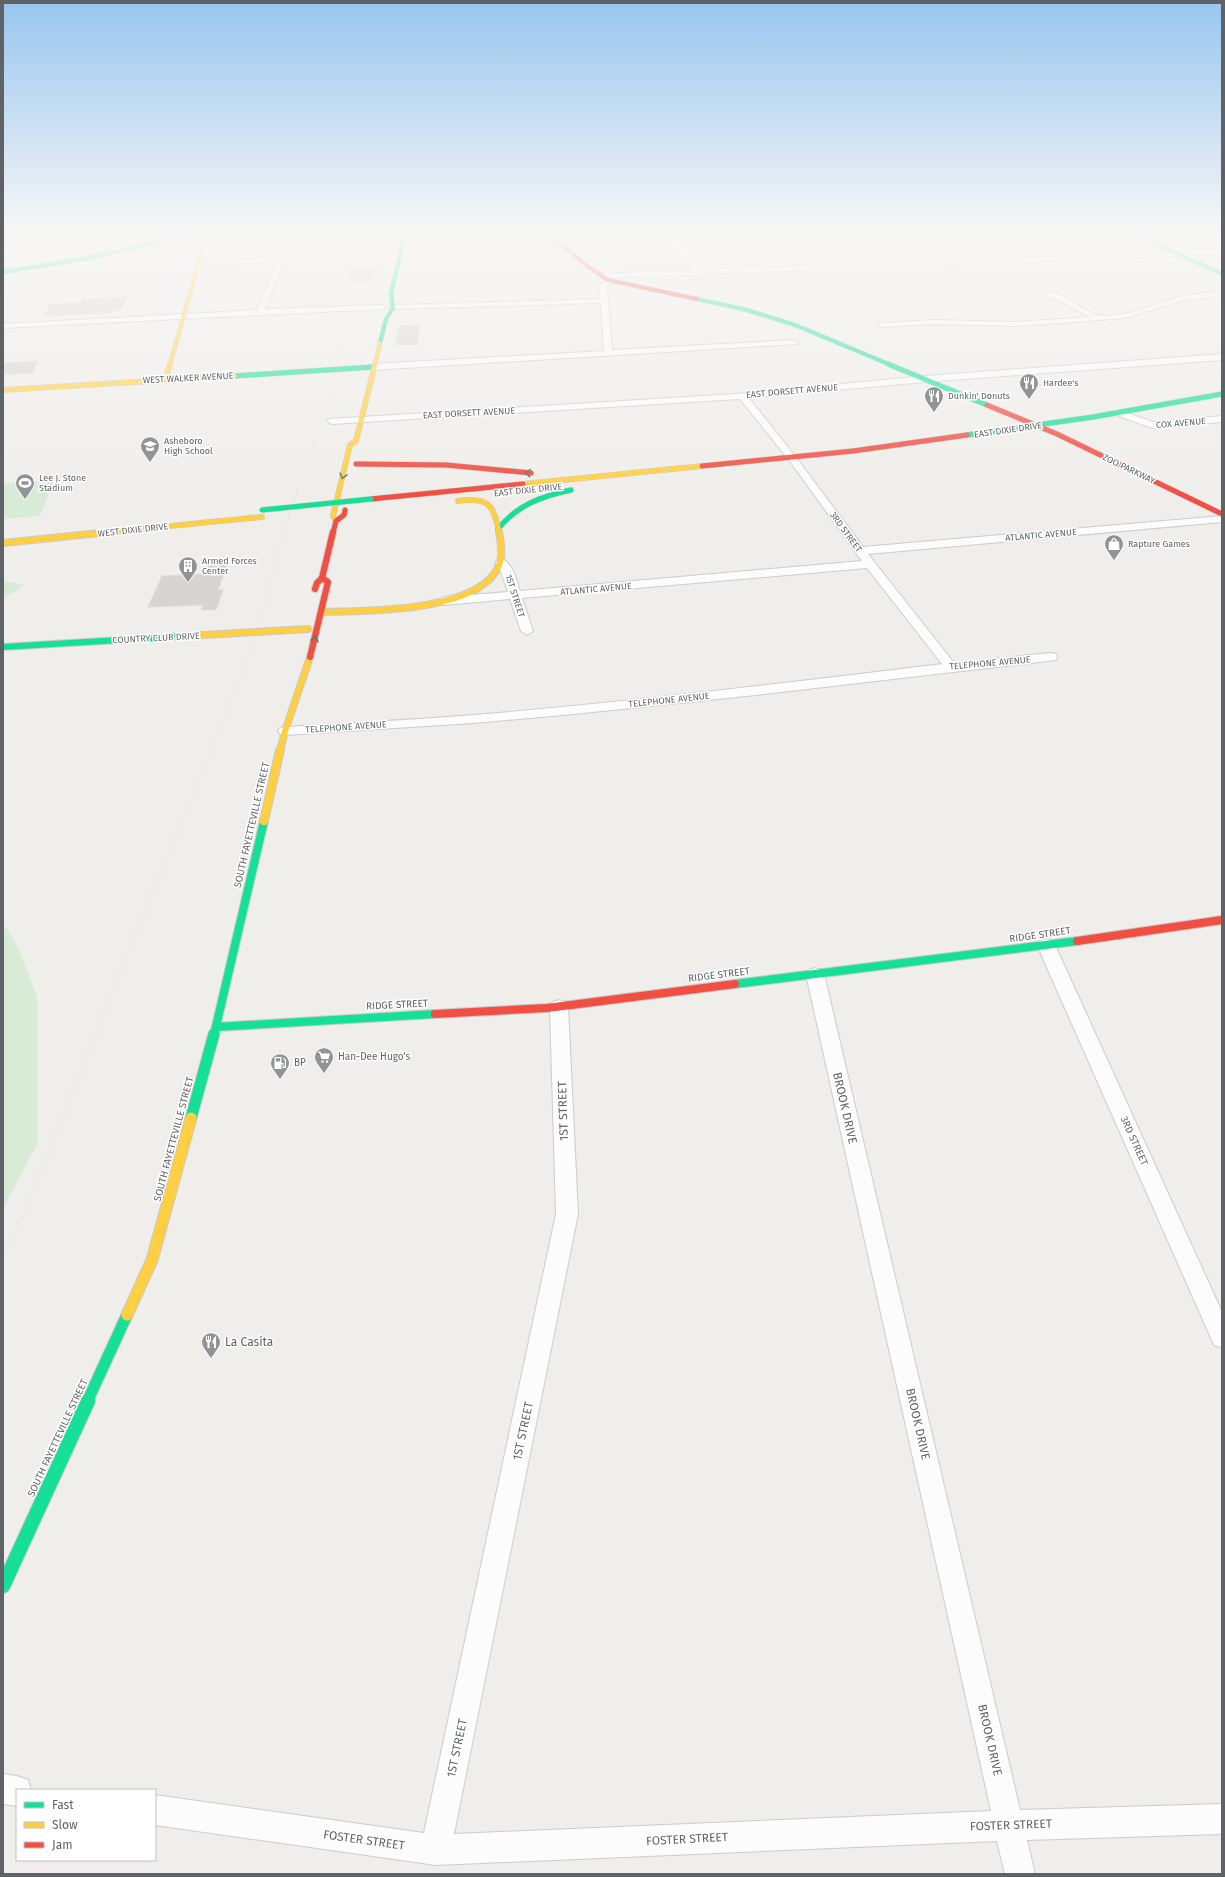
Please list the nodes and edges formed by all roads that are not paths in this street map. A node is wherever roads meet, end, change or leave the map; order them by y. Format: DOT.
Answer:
graph roads {
  1 [pos="64,323"];
  2 [pos="181,323"];
  3 [pos="387,323"];
  4 [pos="606,323"];
  5 [pos="790,323"];
  6 [pos="925,323"];
  7 [pos="960,323"];
  8 [pos="1035,323"];
  9 [pos="881,325"];
  10 [pos="3,326"];
  11 [pos="794,342"];
  12 [pos="608,353"];
  13 [pos="1222,357"];
  14 [pos="373,367"];
  15 [pos="925,379"];
  16 [pos="165,380"];
  17 [pos="3,390"];
  18 [pos="1222,394"];
  19 [pos="742,396"];
  20 [pos="1119,413"];
  21 [pos="362,419"];
  22 [pos="1222,419"];
  23 [pos="332,421"];
  24 [pos="1036,426"];
  25 [pos="356,441"];
  26 [pos="792,458"];
  27 [pos="462,466"];
  28 [pos="608,475"];
  29 [pos="621,480"];
  30 [pos="349,493"];
  31 [pos="425,494"];
  32 [pos="371,502"];
  33 [pos="414,502"];
  34 [pos="262,514"];
  35 [pos="1222,514"];
  36 [pos="1222,519"];
  37 [pos="336,520"];
  38 [pos="498,529"];
  39 [pos="3,536"];
  40 [pos="3,543"];
  41 [pos="860,551"];
  42 [pos="501,562"];
  43 [pos="870,564"];
  44 [pos="322,578"];
  45 [pos="514,596"];
  46 [pos="313,598"];
  47 [pos="444,601"];
  48 [pos="321,612"];
  49 [pos="527,631"];
  50 [pos="3,647"];
  51 [pos="302,648"];
  52 [pos="1051,658"];
  53 [pos="298,661"];
  54 [pos="951,667"];
  55 [pos="303,675"];
  56 [pos="285,731"];
  57 [pos="1222,920"];
  58 [pos="1046,945"];
  59 [pos="815,974"];
  60 [pos="559,1007"];
  61 [pos="216,1027"];
  62 [pos="1222,1336"];
  63 [pos="3,1586"];
  64 [pos="3,1789"];
  65 [pos="16,1791"];
  66 [pos="156,1810"];
  67 [pos="1222,1819"];
  68 [pos="1010,1825"];
  69 [pos="436,1850"];
  70 [pos="1020,1874"];
  1 -- 10 [label="street"];
  2 -- 16 [label="main road"];
  3 -- 14 [label="main road, SOUTH FAYETTEVILLE STREET"];
  4 -- 12 [label="street"];
  5 -- 15 [label="main road, ZOO PARKWAY"];
  6 -- 9 [label="street"];
  7 -- 8 [label="street"];
  11 -- 12 [label="street"];
  12 -- 14 [label="street"];
  13 -- 15 [label="street, EAST DORSETT AVENUE"];
  14 -- 16 [label="main road, WEST WALKER AVENUE"];
  14 -- 21 [label="main road, SOUTH FAYETTEVILLE STREET"];
  15 -- 19 [label="street, EAST DORSETT AVENUE"];
  15 -- 24 [label="main road, ZOO PARKWAY"];
  16 -- 17 [label="main road, WEST WALKER AVENUE"];
  18 -- 20 [label="main road, EAST DIXIE DRIVE"];
  19 -- 21 [label="street, EAST DORSETT AVENUE"];
  19 -- 26 [label="street, 3RD STREET"];
  20 -- 22 [label="street, COX AVENUE"];
  20 -- 24 [label="main road, EAST DIXIE DRIVE"];
  21 -- 23 [label="street, EAST DORSETT AVENUE"];
  21 -- 25 [label="main road, SOUTH FAYETTEVILLE STREET"];
  24 -- 26 [label="main road, EAST DIXIE DRIVE"];
  24 -- 35 [label="main road, ZOO PARKWAY"];
  25 -- 27 [label="main road"];
  25 -- 37 [label="main road, SOUTH FAYETTEVILLE STREET, one-way"];
  26 -- 28 [label="main road, EAST DIXIE DRIVE"];
  26 -- 29 [label="main road, EAST DIXIE DRIVE"];
  26 -- 41 [label="street, 3RD STREET"];
  28 -- 27 [label="main road, one-way"];
  27 -- 31 [label="main road"];
  28 -- 31 [label="main road, EAST DIXIE DRIVE"];
  29 -- 33 [label="main road, EAST DIXIE DRIVE"];
  29 -- 38 [label="main road"];
  30 -- 37 [label="main road, SOUTH FAYETTEVILLE STREET"];
  31 -- 32 [label="main road, EAST DIXIE DRIVE"];
  32 -- 33 [label="main road, EAST DIXIE DRIVE"];
  32 -- 34 [label="main road, EAST DIXIE DRIVE, bridge"];
  33 -- 38 [label="main road"];
  34 -- 39 [label="main road, WEST DIXIE DRIVE"];
  34 -- 40 [label="main road, WEST DIXIE DRIVE"];
  36 -- 41 [label="street, ATLANTIC AVENUE"];
  37 -- 44 [label="main road, SOUTH FAYETTEVILLE STREET"];
  38 -- 42 [label="main road"];
  41 -- 43 [label="street, 3RD STREET"];
  42 -- 45 [label="street, 1ST STREET"];
  42 -- 47 [label="main road"];
  43 -- 45 [label="street, ATLANTIC AVENUE"];
  43 -- 54 [label="street, 3RD STREET"];
  44 -- 46 [label="main road, SOUTH FAYETTEVILLE STREET"];
  44 -- 48 [label="main road, SOUTH FAYETTEVILLE STREET"];
  45 -- 47 [label="street, ATLANTIC AVENUE"];
  45 -- 49 [label="street, 1ST STREET"];
  47 -- 48 [label="main road, ATLANTIC AVENUE"];
  55 -- 48 [label="main road, SOUTH FAYETTEVILLE STREET, one-way"];
  50 -- 51 [label="main road, COUNTRY CLUB DRIVE"];
  52 -- 54 [label="street, TELEPHONE AVENUE"];
  53 -- 55 [label="main road"];
  54 -- 56 [label="street, TELEPHONE AVENUE"];
  55 -- 56 [label="main road, SOUTH FAYETTEVILLE STREET"];
  56 -- 61 [label="main road, SOUTH FAYETTEVILLE STREET"];
  57 -- 58 [label="main road, RIDGE STREET"];
  58 -- 59 [label="main road, RIDGE STREET"];
  58 -- 62 [label="street, 3RD STREET"];
  59 -- 60 [label="main road, RIDGE STREET"];
  59 -- 68 [label="street, BROOK DRIVE"];
  60 -- 61 [label="main road, RIDGE STREET"];
  60 -- 69 [label="street, 1ST STREET"];
  61 -- 63 [label="main road, SOUTH FAYETTEVILLE STREET"];
  64 -- 65 [label="street"];
  66 -- 69 [label="street, FOSTER STREET"];
  67 -- 68 [label="street, FOSTER STREET"];
  68 -- 69 [label="street, FOSTER STREET"];
  68 -- 70 [label="street, BROOK DRIVE"];
}
